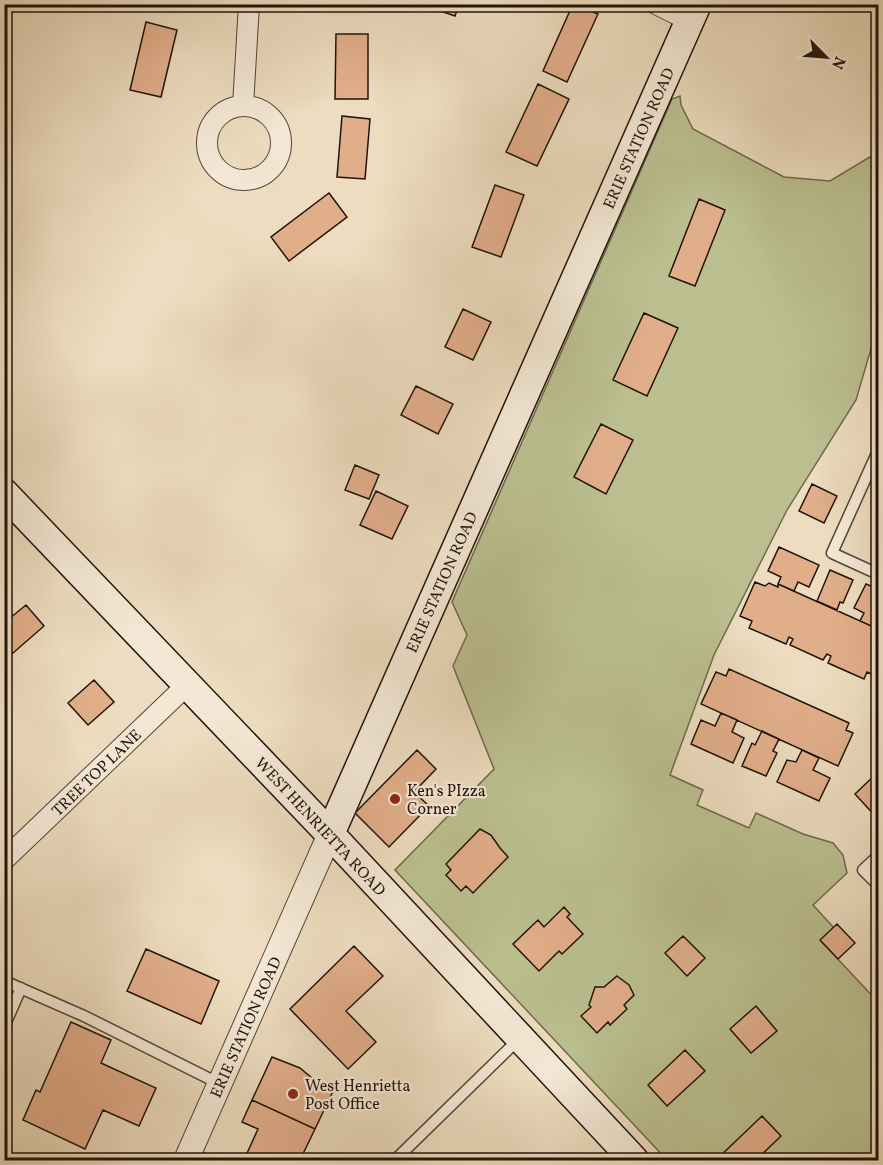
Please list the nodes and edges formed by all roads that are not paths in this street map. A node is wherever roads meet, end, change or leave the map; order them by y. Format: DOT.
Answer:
graph roads {
  1 [pos="249,4"];
  2 [pos="656,4"];
  3 [pos="693,13"];
  4 [pos="243,106"];
  5 [pos="879,451"];
  6 [pos="4,492"];
  7 [pos="879,574"];
  8 [pos="187,685"];
  9 [pos="330,834"];
  10 [pos="879,856"];
  11 [pos="4,860"];
  12 [pos="879,885"];
  13 [pos="4,981"];
  14 [pos="21,988"];
  15 [pos="4,1027"];
  16 [pos="520,1038"];
  17 [pos="220,1084"];
  18 [pos="194,1158"];
  19 [pos="395,1161"];
  20 [pos="634,1161"];
  1 -- 4 [label="street"];
  2 -- 3 [label="street"];
  3 -- 9 [label="main road, ERIE STATION ROAD"];
  5 -- 7 [label="lane"];
  6 -- 8 [label="main road, WEST HENRIETTA ROAD"];
  8 -- 9 [label="main road, WEST HENRIETTA ROAD"];
  8 -- 11 [label="street, TREE TOP LANE"];
  9 -- 16 [label="main road, WEST HENRIETTA ROAD"];
  9 -- 17 [label="street, ERIE STATION ROAD"];
  10 -- 12 [label="lane"];
  13 -- 14 [label="lane"];
  14 -- 15 [label="lane"];
  14 -- 17 [label="lane"];
  16 -- 19 [label="lane"];
  16 -- 20 [label="main road, WEST HENRIETTA ROAD"];
  17 -- 18 [label="street, ERIE STATION ROAD"];
}
